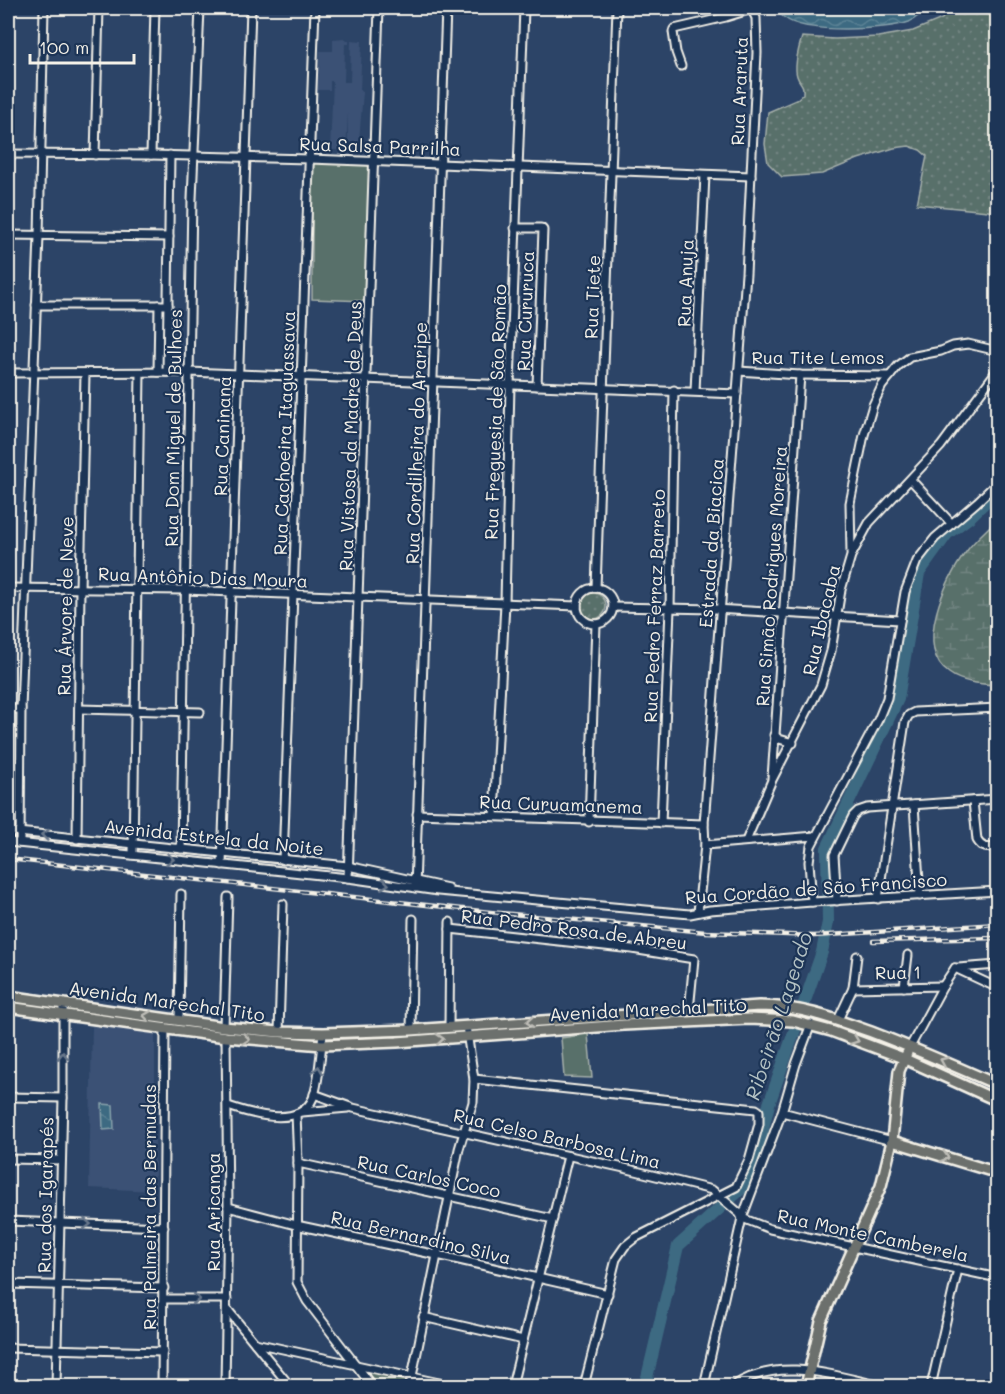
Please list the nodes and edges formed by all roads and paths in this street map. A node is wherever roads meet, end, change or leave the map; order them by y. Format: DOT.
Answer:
graph roads {
  1 [pos="44,8"];
  2 [pos="99,8"];
  3 [pos="155,8"];
  4 [pos="200,8"];
  5 [pos="251,8"];
  6 [pos="315,8"];
  7 [pos="379,8"];
  8 [pos="446,8"];
  9 [pos="524,8"];
  10 [pos="617,8"];
  11 [pos="751,8"];
  12 [pos="681,66"];
  13 [pos="8,154"];
  14 [pos="41,154"];
  15 [pos="95,155"];
  16 [pos="151,155"];
  17 [pos="171,155"];
  18 [pos="194,156"];
  19 [pos="247,158"];
  20 [pos="310,159"];
  21 [pos="374,162"];
  22 [pos="441,163"];
  23 [pos="518,167"];
  24 [pos="611,171"];
  25 [pos="705,175"];
  26 [pos="751,176"];
  27 [pos="516,228"];
  28 [pos="8,235"];
  29 [pos="39,236"];
  30 [pos="170,237"];
  31 [pos="36,305"];
  32 [pos="159,305"];
  33 [pos="168,305"];
  34 [pos="998,351"];
  35 [pos="998,369"];
  36 [pos="738,371"];
  37 [pos="158,372"];
  38 [pos="167,372"];
  39 [pos="189,372"];
  40 [pos="8,373"];
  41 [pos="33,373"];
  42 [pos="140,373"];
  43 [pos="85,374"];
  44 [pos="240,375"];
  45 [pos="800,375"];
  46 [pos="890,376"];
  47 [pos="301,377"];
  48 [pos="367,379"];
  49 [pos="433,381"];
  50 [pos="510,385"];
  51 [pos="537,386"];
  52 [pos="604,388"];
  53 [pos="674,390"];
  54 [pos="695,391"];
  55 [pos="737,394"];
  56 [pos="911,480"];
  57 [pos="998,482"];
  58 [pos="952,524"];
  59 [pos="850,532"];
  60 [pos="862,536"];
  61 [pos="851,556"];
  62 [pos="8,588"];
  63 [pos="26,588"];
  64 [pos="136,588"];
  65 [pos="596,588"];
  66 [pos="80,589"];
  67 [pos="185,590"];
  68 [pos="232,592"];
  69 [pos="294,595"];
  70 [pos="359,597"];
  71 [pos="425,600"];
  72 [pos="505,603"];
  73 [pos="577,606"];
  74 [pos="613,607"];
  75 [pos="670,609"];
  76 [pos="722,609"];
  77 [pos="784,614"];
  78 [pos="837,615"];
  79 [pos="900,620"];
  80 [pos="596,624"];
  81 [pos="998,708"];
  82 [pos="8,709"];
  83 [pos="21,709"];
  84 [pos="79,709"];
  85 [pos="135,710"];
  86 [pos="183,711"];
  87 [pos="200,712"];
  88 [pos="774,735"];
  89 [pos="793,743"];
  90 [pos="772,780"];
  91 [pos="998,799"];
  92 [pos="973,801"];
  93 [pos="914,805"];
  94 [pos="892,806"];
  95 [pos="417,814"];
  96 [pos="494,816"];
  97 [pos="589,822"];
  98 [pos="661,824"];
  99 [pos="704,824"];
  100 [pos="8,831"];
  101 [pos="20,833"];
  102 [pos="815,836"];
  103 [pos="77,839"];
  104 [pos="746,841"];
  105 [pos="8,842"];
  106 [pos="20,843"];
  107 [pos="134,844"];
  108 [pos="705,845"];
  109 [pos="998,847"];
  110 [pos="181,849"];
  111 [pos="223,854"];
  112 [pos="133,855"];
  113 [pos="283,860"];
  114 [pos="222,865"];
  115 [pos="348,866"];
  116 [pos="348,878"];
  117 [pos="415,884"];
  118 [pos="998,891"];
  119 [pos="181,894"];
  120 [pos="920,896"];
  121 [pos="228,897"];
  122 [pos="878,899"];
  123 [pos="834,901"];
  124 [pos="815,902"];
  125 [pos="283,904"];
  126 [pos="698,912"];
  127 [pos="413,919"];
  128 [pos="908,955"];
  129 [pos="857,956"];
  130 [pos="998,965"];
  131 [pos="955,968"];
  132 [pos="943,986"];
  133 [pos="904,987"];
  134 [pos="853,988"];
  135 [pos="998,988"];
  136 [pos="8,996"];
  137 [pos="63,1003"];
  138 [pos="8,1007"];
  139 [pos="689,1011"];
  140 [pos="63,1014"];
  141 [pos="178,1020"];
  142 [pos="838,1020"];
  143 [pos="808,1024"];
  144 [pos="466,1026"];
  145 [pos="224,1027"];
  146 [pos="449,1027"];
  147 [pos="165,1028"];
  148 [pos="411,1030"];
  149 [pos="279,1032"];
  150 [pos="323,1033"];
  151 [pos="226,1037"];
  152 [pos="468,1038"];
  153 [pos="322,1045"];
  154 [pos="910,1047"];
  155 [pos="903,1058"];
  156 [pos="474,1079"];
  157 [pos="998,1085"];
  158 [pos="314,1094"];
  159 [pos="8,1097"];
  160 [pos="63,1098"];
  161 [pos="998,1101"];
  162 [pos="228,1106"];
  163 [pos="353,1108"];
  164 [pos="782,1112"];
  165 [pos="298,1113"];
  166 [pos="464,1132"];
  167 [pos="892,1141"];
  168 [pos="568,1156"];
  169 [pos="8,1159"];
  170 [pos="61,1160"];
  171 [pos="298,1163"];
  172 [pos="998,1173"];
  173 [pos="719,1194"];
  174 [pos="450,1196"];
  175 [pos="228,1207"];
  176 [pos="741,1216"];
  177 [pos="553,1219"];
  178 [pos="8,1221"];
  179 [pos="59,1223"];
  180 [pos="296,1225"];
  181 [pos="164,1227"];
  182 [pos="853,1247"];
  183 [pos="437,1255"];
  184 [pos="958,1269"];
  185 [pos="998,1278"];
  186 [pos="538,1279"];
  187 [pos="8,1284"];
  188 [pos="58,1286"];
  189 [pos="164,1288"];
  190 [pos="608,1294"];
  191 [pos="164,1299"];
  192 [pos="227,1299"];
  193 [pos="227,1309"];
  194 [pos="423,1317"];
  195 [pos="523,1340"];
  196 [pos="255,1343"];
  197 [pos="8,1348"];
  198 [pos="57,1350"];
  199 [pos="163,1352"];
  200 [pos="353,1363"];
  201 [pos="810,1370"];
  202 [pos="412,1376"];
  203 [pos="56,1386"];
  204 [pos="162,1386"];
  205 [pos="225,1386"];
  206 [pos="290,1386"];
  207 [pos="372,1386"];
  208 [pos="410,1386"];
  209 [pos="453,1386"];
  210 [pos="512,1386"];
  211 [pos="584,1386"];
  212 [pos="704,1386"];
  213 [pos="733,1386"];
  214 [pos="806,1386"];
  215 [pos="881,1386"];
  216 [pos="931,1386"];
  1 -- 14 [label="street"];
  2 -- 15 [label="street"];
  3 -- 16 [label="street"];
  4 -- 18 [label="street, Rua Dom Miguel de Bulhoes"];
  5 -- 19 [label="street, Rua Caninana"];
  6 -- 20 [label="street, Rua Cachoeira Itaguassava"];
  7 -- 21 [label="street, Rua Vistosa da Madre de Deus"];
  8 -- 22 [label="street, Rua Cordilheira do Araripe"];
  9 -- 23 [label="street, Rua Freguesia de São Romão"];
  10 -- 24 [label="street, Rua Tiete"];
  11 -- 12 [label="street"];
  11 -- 26 [label="street, Rua Araruta"];
  13 -- 14 [label="street, Rua Salsa Parrilha"];
  14 -- 15 [label="street, Rua Salsa Parrilha"];
  14 -- 29 [label="street"];
  15 -- 16 [label="street, Rua Salsa Parrilha"];
  16 -- 17 [label="street, Rua Salsa Parrilha"];
  17 -- 18 [label="street, Rua Salsa Parrilha"];
  17 -- 30 [label="street"];
  18 -- 19 [label="street, Rua Salsa Parrilha"];
  18 -- 39 [label="street, Rua Dom Miguel de Bulhoes"];
  19 -- 20 [label="street, Rua Salsa Parrilha"];
  19 -- 44 [label="street, Rua Caninana"];
  20 -- 21 [label="street, Rua Salsa Parrilha"];
  20 -- 47 [label="street, Rua Cachoeira Itaguassava"];
  21 -- 22 [label="street, Rua Salsa Parrilha"];
  21 -- 48 [label="street, Rua Vistosa da Madre de Deus"];
  22 -- 23 [label="street, Rua Salsa Parrilha"];
  22 -- 49 [label="street, Rua Cordilheira do Araripe"];
  23 -- 24 [label="street, Rua Salsa Parrilha"];
  23 -- 27 [label="street, Rua Freguesia de São Romão"];
  24 -- 25 [label="street, Rua Salsa Parrilha"];
  24 -- 52 [label="street, Rua Tiete"];
  25 -- 26 [label="street, Rua Salsa Parrilha"];
  25 -- 54 [label="street, Rua Anuja"];
  26 -- 36 [label="street, Estrada da Biacica"];
  27 -- 50 [label="street, Rua Freguesia de São Romão"];
  27 -- 51 [label="street, Rua Cururuca"];
  28 -- 29 [label="street"];
  29 -- 30 [label="street"];
  29 -- 31 [label="street"];
  30 -- 33 [label="street"];
  31 -- 32 [label="street"];
  31 -- 41 [label="street"];
  32 -- 33 [label="street"];
  32 -- 37 [label="street"];
  33 -- 38 [label="street"];
  34 -- 46 [label="street, Rua Tite Lemos"];
  35 -- 56 [label="street, Rua Ibacaba"];
  36 -- 45 [label="street, Rua Tite Lemos"];
  36 -- 55 [label="street, Estrada da Biacica"];
  37 -- 38 [label="street"];
  37 -- 42 [label="street"];
  38 -- 39 [label="street"];
  39 -- 44 [label="street"];
  39 -- 67 [label="street, Rua Dom Miguel de Bulhoes"];
  40 -- 41 [label="street"];
  41 -- 43 [label="street"];
  41 -- 63 [label="street"];
  42 -- 43 [label="street"];
  42 -- 64 [label="street"];
  43 -- 66 [label="street, Rua Árvore de Neve"];
  44 -- 47 [label="street"];
  44 -- 68 [label="street, Rua Caninana"];
  45 -- 46 [label="street, Rua Tite Lemos"];
  45 -- 77 [label="street, Rua Simão Rodrigues Moreira"];
  46 -- 59 [label="street"];
  47 -- 48 [label="street"];
  47 -- 69 [label="street, Rua Cachoeira Itaguassava"];
  48 -- 49 [label="street"];
  48 -- 70 [label="street, Rua Vistosa da Madre de Deus"];
  49 -- 50 [label="street"];
  49 -- 71 [label="street, Rua Cordilheira do Araripe"];
  50 -- 51 [label="street"];
  50 -- 72 [label="street, Rua Freguesia de São Romão"];
  51 -- 52 [label="street"];
  52 -- 53 [label="street"];
  52 -- 65 [label="street, Rua Tiete"];
  53 -- 54 [label="street"];
  53 -- 75 [label="street, Rua Pedro Ferraz Barreto"];
  54 -- 55 [label="street"];
  55 -- 76 [label="street, Estrada da Biacica"];
  56 -- 58 [label="street"];
  56 -- 60 [label="street, Rua Ibacaba"];
  57 -- 58 [label="street"];
  58 -- 79 [label="street"];
  59 -- 60 [label="street"];
  59 -- 61 [label="street"];
  60 -- 61 [label="street, Rua Ibacaba"];
  61 -- 78 [label="street, Rua Ibacaba"];
  62 -- 63 [label="street, Rua Antônio Dias Moura"];
  63 -- 66 [label="street, Rua Antônio Dias Moura"];
  63 -- 83 [label="street"];
  64 -- 66 [label="street, Rua Antônio Dias Moura"];
  64 -- 67 [label="street, Rua Antônio Dias Moura"];
  64 -- 85 [label="street"];
  65 -- 73 [label="street"];
  65 -- 74 [label="street"];
  66 -- 84 [label="street, Rua Árvore de Neve"];
  67 -- 68 [label="street, Rua Antônio Dias Moura"];
  67 -- 86 [label="street, Rua Dom Miguel de Bulhoes"];
  68 -- 69 [label="street, Rua Antônio Dias Moura"];
  68 -- 111 [label="street, Rua Caninana"];
  69 -- 70 [label="street, Rua Antônio Dias Moura"];
  69 -- 113 [label="street, Rua Cachoeira Itaguassava"];
  70 -- 71 [label="street, Rua Antônio Dias Moura"];
  70 -- 115 [label="street, Rua Vistosa da Madre de Deus"];
  71 -- 72 [label="street, Rua Antônio Dias Moura"];
  71 -- 95 [label="street, Rua Cordilheira do Araripe"];
  72 -- 73 [label="street, Rua Antônio Dias Moura"];
  72 -- 96 [label="street, Rua Freguesia de São Romão"];
  73 -- 80 [label="street"];
  74 -- 75 [label="street"];
  74 -- 80 [label="street"];
  75 -- 76 [label="street"];
  75 -- 98 [label="street, Rua Pedro Ferraz Barreto"];
  76 -- 77 [label="street"];
  76 -- 99 [label="street, Estrada da Biacica"];
  77 -- 78 [label="street"];
  77 -- 88 [label="street, Rua Simão Rodrigues Moreira"];
  78 -- 79 [label="street"];
  78 -- 89 [label="street, Rua Ibacaba"];
  79 -- 102 [label="street"];
  80 -- 97 [label="street"];
  81 -- 94 [label="street"];
  82 -- 83 [label="street"];
  83 -- 101 [label="street"];
  84 -- 85 [label="street"];
  84 -- 103 [label="street, Rua Árvore de Neve"];
  85 -- 86 [label="street"];
  85 -- 107 [label="street"];
  86 -- 87 [label="street"];
  86 -- 110 [label="street, Rua Dom Miguel de Bulhoes"];
  88 -- 89 [label="street"];
  88 -- 90 [label="street, Rua Simão Rodrigues Moreira"];
  89 -- 90 [label="street, Rua Ibacaba"];
  90 -- 104 [label="street, Rua Ibacaba"];
  91 -- 92 [label="street"];
  92 -- 93 [label="street"];
  92 -- 109 [label="street"];
  93 -- 94 [label="street"];
  93 -- 120 [label="street"];
  94 -- 122 [label="street"];
  94 -- 123 [label="street"];
  95 -- 96 [label="street, Rua Curuamanema"];
  95 -- 117 [label="street, Rua Cordilheira do Araripe"];
  96 -- 97 [label="street, Rua Curuamanema"];
  97 -- 98 [label="street, Rua Curuamanema"];
  98 -- 99 [label="street, Rua Curuamanema"];
  99 -- 108 [label="street, Estrada da Biacica"];
  100 -- 101 [label="street, Avenida Estrela da Noite"];
  103 -- 101 [label="street, Avenida Estrela da Noite, one-way"];
  101 -- 106 [label="street"];
  102 -- 104 [label="street"];
  102 -- 124 [label="street"];
  103 -- 107 [label="street, Avenida Estrela da Noite"];
  104 -- 108 [label="street"];
  105 -- 106 [label="street, Avenida Estrela da Noite"];
  106 -- 112 [label="street, Avenida Estrela da Noite"];
  107 -- 110 [label="street, Avenida Estrela da Noite"];
  107 -- 112 [label="street"];
  108 -- 126 [label="street, Estrada da Biacica"];
  110 -- 111 [label="street, Avenida Estrela da Noite"];
  111 -- 113 [label="street, Avenida Estrela da Noite"];
  111 -- 114 [label="street, Rua Caninana"];
  112 -- 114 [label="street, Avenida Estrela da Noite, one-way"];
  113 -- 115 [label="street, Avenida Estrela da Noite"];
  114 -- 116 [label="street, Avenida Estrela da Noite"];
  115 -- 116 [label="street, Rua Vistosa da Madre de Deus"];
  115 -- 117 [label="street, Avenida Estrela da Noite"];
  116 -- 117 [label="street, Avenida Estrela da Noite, one-way"];
  117 -- 126 [label="street, Rua Cordão de São Francisco"];
  118 -- 120 [label="street, Rua Cordão de São Francisco"];
  119 -- 141 [label="street"];
  120 -- 122 [label="street, Rua Cordão de São Francisco"];
  121 -- 145 [label="street"];
  122 -- 123 [label="street, Rua Cordão de São Francisco"];
  123 -- 124 [label="street, Rua Cordão de São Francisco"];
  124 -- 126 [label="street, Rua Cordão de São Francisco"];
  125 -- 149 [label="street"];
  127 -- 148 [label="street"];
  128 -- 133 [label="street"];
  129 -- 134 [label="street"];
  130 -- 131 [label="street"];
  131 -- 132 [label="street"];
  131 -- 135 [label="street"];
  132 -- 133 [label="street, Rua 1"];
  132 -- 154 [label="street"];
  133 -- 134 [label="street, Rua 1"];
  134 -- 142 [label="street"];
  136 -- 137 [label="main road, Avenida Marechal Tito"];
  137 -- 140 [label="street, Rua dos Igarapés"];
  141 -- 137 [label="main road, Avenida Marechal Tito, one-way"];
  138 -- 140 [label="main road, Avenida Marechal Tito"];
  139 -- 142 [label="main road, Avenida Marechal Tito"];
  139 -- 144 [label="main road, Avenida Marechal Tito, one-way"];
  139 -- 146 [label="street, Rua Pedro Rosa de Abreu"];
  140 -- 147 [label="main road, Avenida Marechal Tito"];
  160 -- 140 [label="street, Rua dos Igarapés, one-way"];
  141 -- 145 [label="main road, Avenida Marechal Tito"];
  142 -- 154 [label="main road, Avenida Marechal Tito"];
  143 -- 152 [label="main road, Avenida Marechal Tito"];
  143 -- 155 [label="main road, Avenida Marechal Tito, one-way"];
  143 -- 164 [label="street"];
  144 -- 146 [label="main road, Avenida Marechal Tito"];
  144 -- 152 [label="street"];
  145 -- 149 [label="main road, Avenida Marechal Tito"];
  146 -- 148 [label="main road, Avenida Marechal Tito"];
  147 -- 151 [label="main road, Avenida Marechal Tito"];
  147 -- 181 [label="street, Rua Palmeira das Bermudas"];
  148 -- 150 [label="main road, Avenida Marechal Tito"];
  149 -- 150 [label="main road, Avenida Marechal Tito"];
  150 -- 153 [label="street"];
  151 -- 153 [label="main road, Avenida Marechal Tito, one-way"];
  151 -- 162 [label="street, Rua Aricanga"];
  153 -- 152 [label="main road, Avenida Marechal Tito, one-way"];
  152 -- 156 [label="street"];
  158 -- 153 [label="street, one-way"];
  154 -- 155 [label="main road"];
  157 -- 154 [label="main road, Avenida Marechal Tito, one-way"];
  155 -- 161 [label="main road, Avenida Marechal Tito"];
  155 -- 167 [label="main road"];
  156 -- 166 [label="street"];
  156 -- 173 [label="street"];
  158 -- 163 [label="street, Rua Celso Barbosa Lima"];
  158 -- 165 [label="street"];
  159 -- 160 [label="street"];
  160 -- 170 [label="street, Rua dos Igarapés"];
  162 -- 165 [label="street, Rua Celso Barbosa Lima"];
  162 -- 175 [label="street, Rua Aricanga"];
  163 -- 165 [label="street, Rua Celso Barbosa Lima"];
  163 -- 166 [label="street, Rua Celso Barbosa Lima"];
  164 -- 167 [label="street"];
  164 -- 176 [label="street"];
  165 -- 171 [label="street"];
  166 -- 168 [label="street, Rua Celso Barbosa Lima"];
  166 -- 174 [label="street"];
  167 -- 172 [label="main road, one-way"];
  167 -- 182 [label="main road"];
  168 -- 173 [label="street, Rua Celso Barbosa Lima"];
  168 -- 177 [label="street"];
  169 -- 170 [label="street"];
  170 -- 179 [label="street, Rua dos Igarapés"];
  171 -- 174 [label="street, Rua Carlos Coco"];
  171 -- 180 [label="street"];
  173 -- 176 [label="street, Rua Celso Barbosa Lima"];
  173 -- 190 [label="street"];
  174 -- 177 [label="street, Rua Carlos Coco"];
  174 -- 183 [label="street"];
  175 -- 180 [label="street, Rua Bernardino Silva"];
  175 -- 192 [label="street, Rua Aricanga"];
  176 -- 182 [label="street, Rua Monte Camberela"];
  176 -- 212 [label="street"];
  177 -- 186 [label="street"];
  178 -- 179 [label="street"];
  179 -- 181 [label="street, one-way"];
  179 -- 188 [label="street, Rua dos Igarapés"];
  180 -- 183 [label="street, Rua Bernardino Silva"];
  180 -- 200 [label="street"];
  181 -- 189 [label="street, Rua Palmeira das Bermudas"];
  182 -- 184 [label="street, Rua Monte Camberela"];
  182 -- 201 [label="main road"];
  183 -- 186 [label="street, Rua Bernardino Silva"];
  183 -- 194 [label="street"];
  184 -- 185 [label="street, Rua Monte Camberela"];
  184 -- 216 [label="street"];
  186 -- 190 [label="street, Rua Bernardino Silva"];
  186 -- 195 [label="street"];
  187 -- 188 [label="street"];
  188 -- 189 [label="street"];
  188 -- 198 [label="street, Rua dos Igarapés"];
  189 -- 191 [label="street, Rua Palmeira das Bermudas"];
  190 -- 211 [label="street"];
  191 -- 192 [label="street, one-way"];
  191 -- 199 [label="street, Rua Palmeira das Bermudas"];
  192 -- 193 [label="street, Rua Aricanga"];
  193 -- 196 [label="street"];
  193 -- 205 [label="street, Rua Aricanga"];
  194 -- 195 [label="street"];
  194 -- 202 [label="street"];
  195 -- 210 [label="street"];
  196 -- 200 [label="street"];
  196 -- 206 [label="street"];
  197 -- 198 [label="street"];
  198 -- 199 [label="street"];
  198 -- 203 [label="street, Rua dos Igarapés"];
  199 -- 204 [label="street, Rua Palmeira das Bermudas"];
  200 -- 202 [label="street"];
  200 -- 207 [label="street"];
  201 -- 213 [label="street"];
  201 -- 214 [label="main road"];
  201 -- 215 [label="street"];
  202 -- 208 [label="street"];
  202 -- 209 [label="street"];
}
